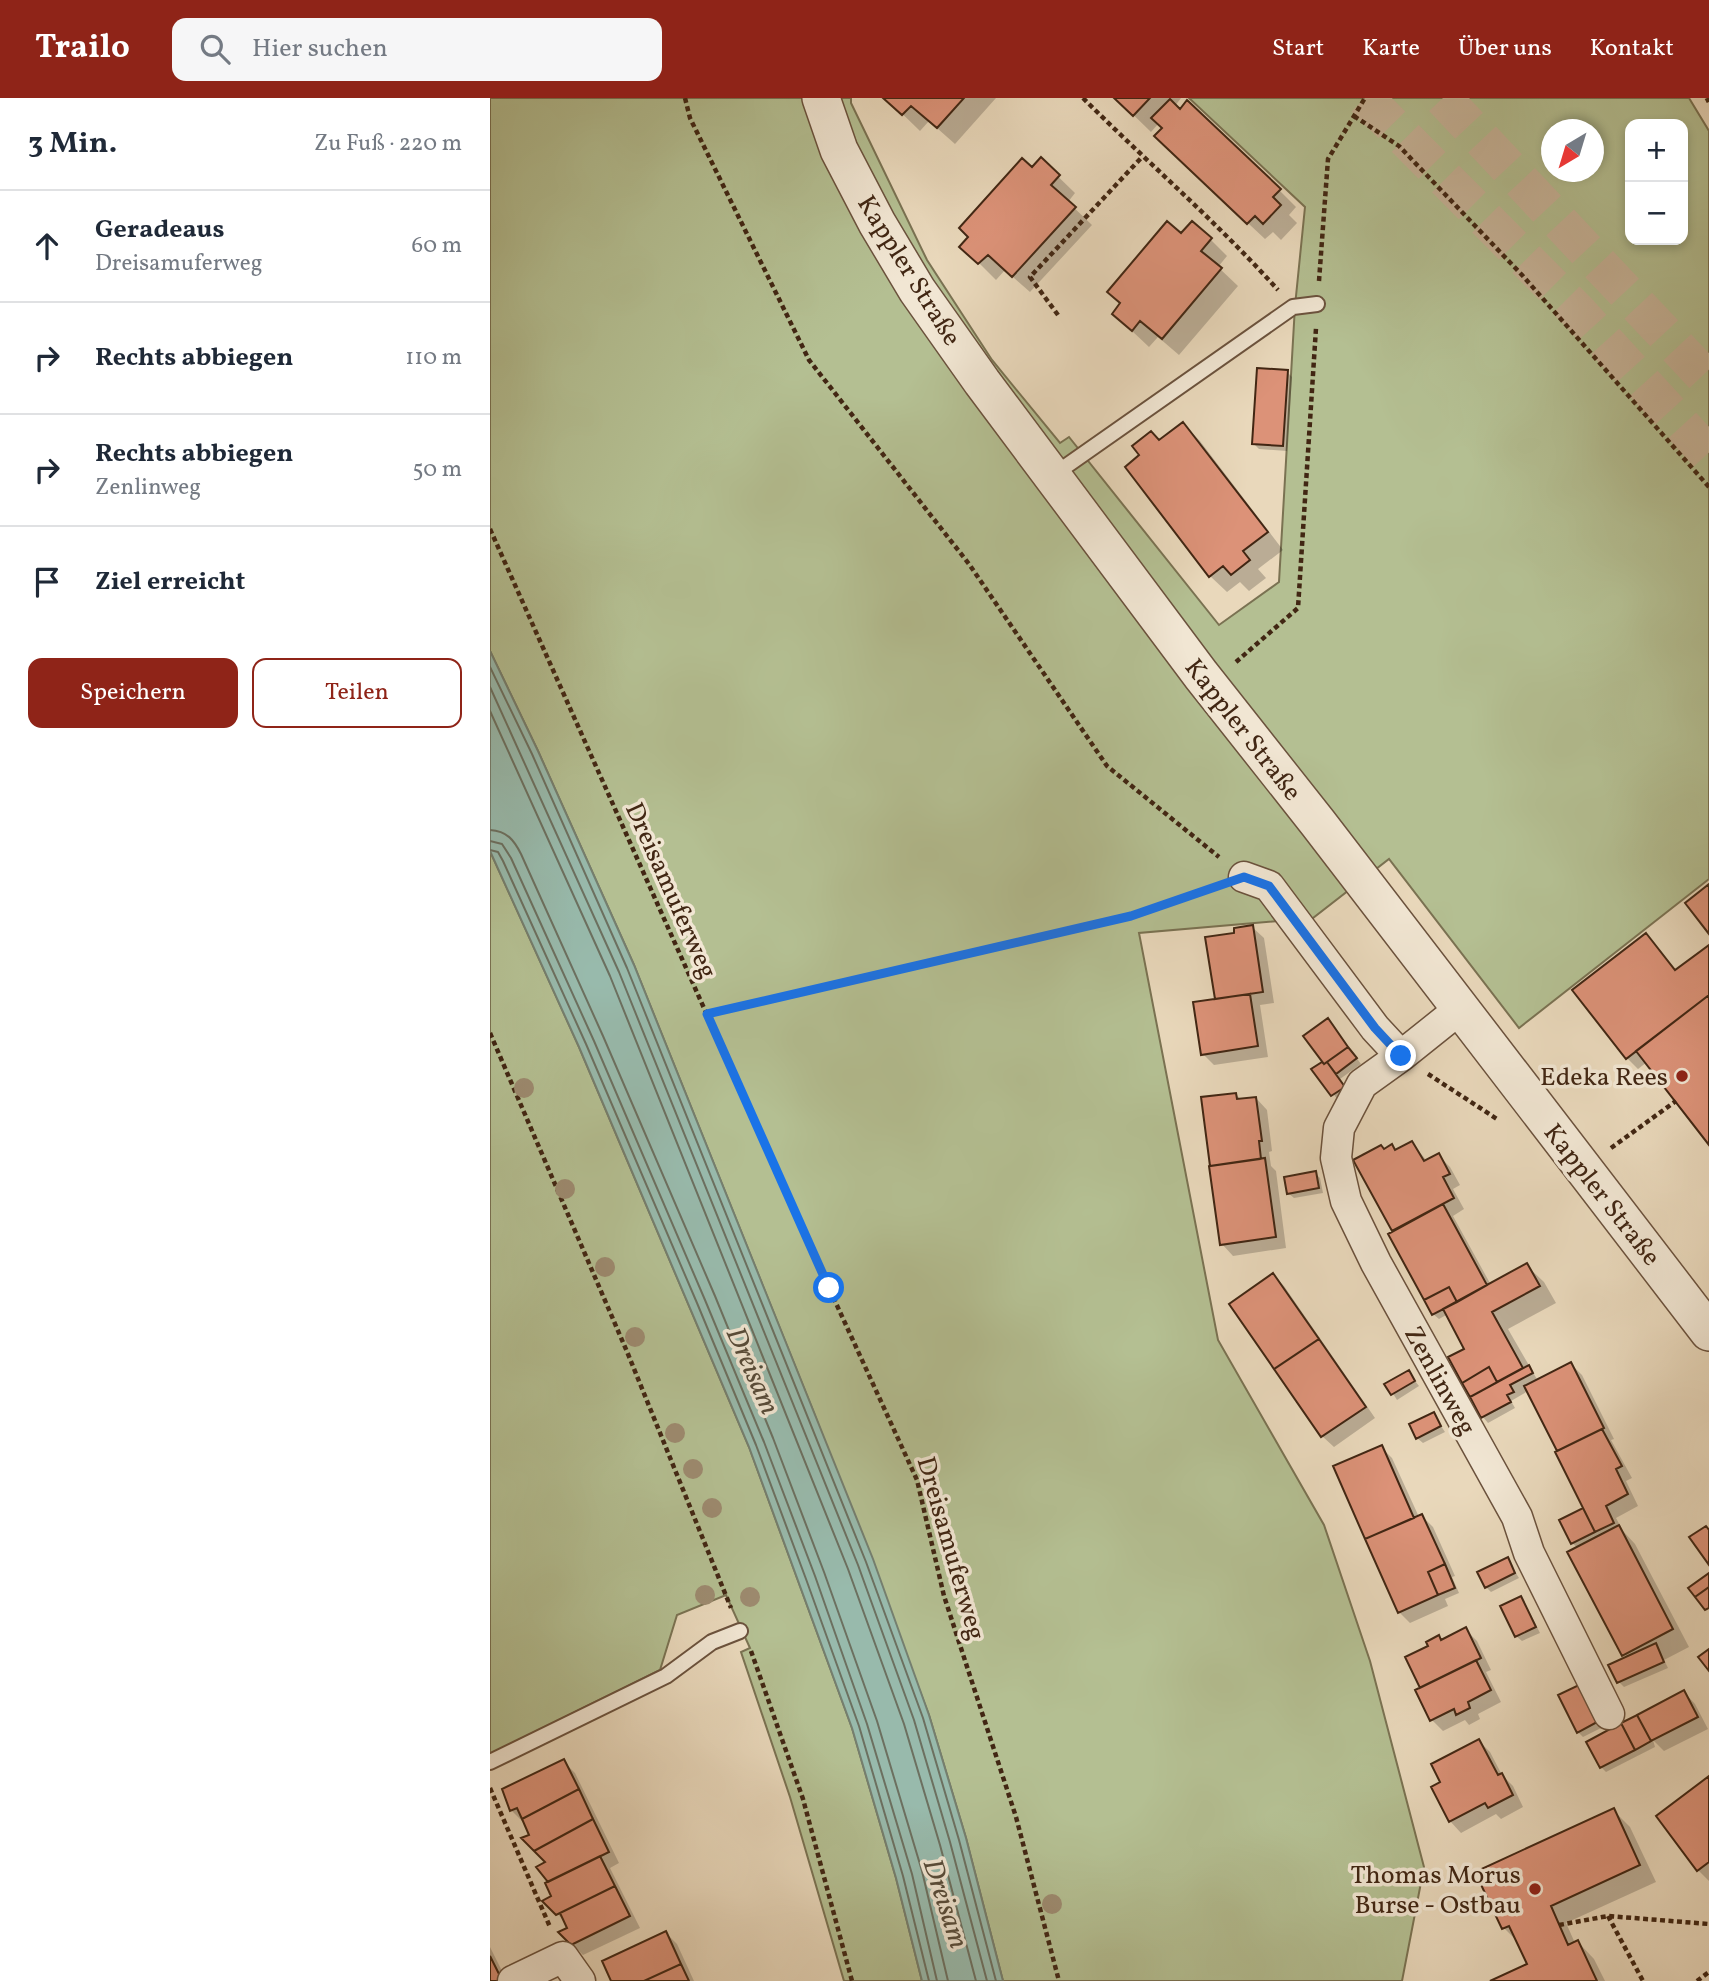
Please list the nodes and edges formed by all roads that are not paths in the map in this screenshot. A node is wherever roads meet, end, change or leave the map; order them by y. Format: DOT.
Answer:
graph roads {
  1 [pos="821,98"];
  2 [pos="1317,304"];
  3 [pos="1051,477"];
  4 [pos="1244,877"];
  5 [pos="1461,1008"];
  6 [pos="1401,1056"];
  7 [pos="1709,1332"];
  8 [pos="740,1631"];
  9 [pos="1609,1714"];
  10 [pos="490,1762"];
  11 [pos="572,1969"];
  12 [pos="513,1981"];
  1 -- 3 [label="street, Kappler Straße"];
  2 -- 3 [label="lane"];
  3 -- 5 [label="street, Kappler Straße"];
  4 -- 6 [label="street"];
  5 -- 6 [label="street, Zenlinweg"];
  5 -- 7 [label="street, Kappler Straße"];
  6 -- 9 [label="street, Zenlinweg"];
  8 -- 10 [label="lane"];
  11 -- 12 [label="street"];
}
